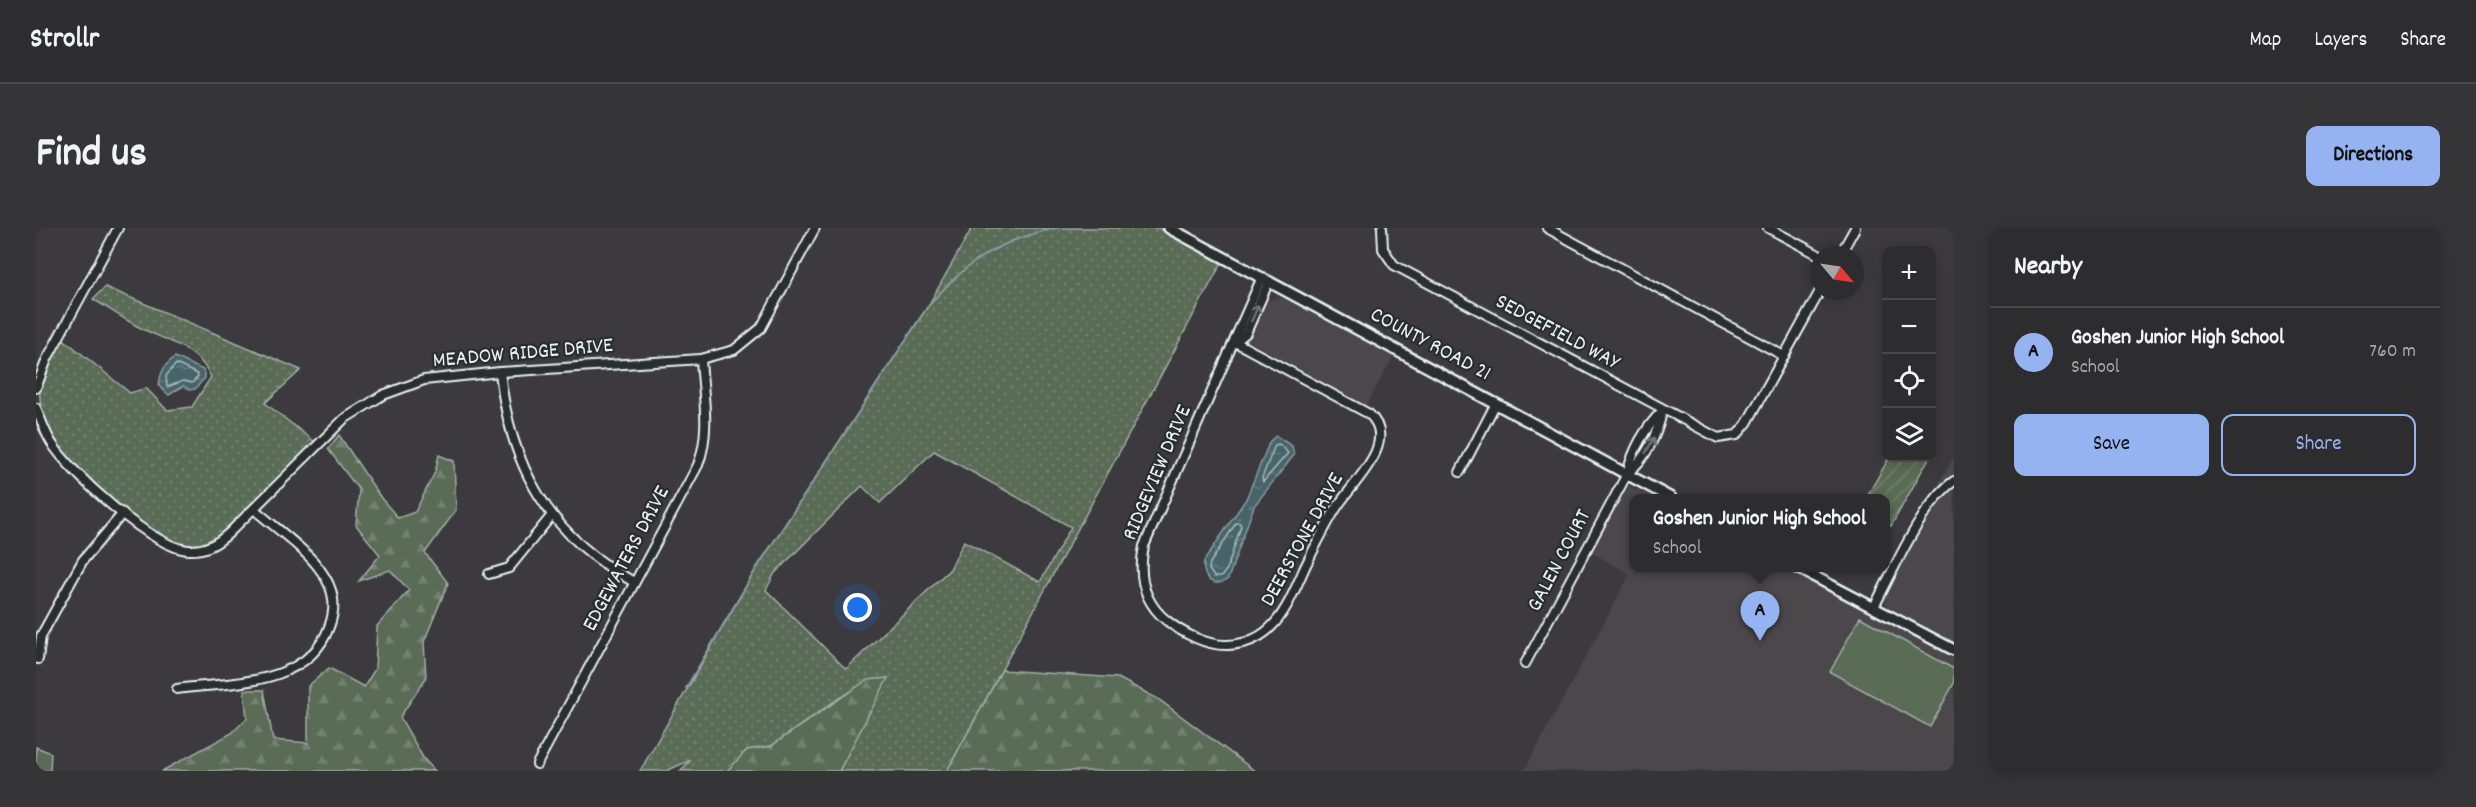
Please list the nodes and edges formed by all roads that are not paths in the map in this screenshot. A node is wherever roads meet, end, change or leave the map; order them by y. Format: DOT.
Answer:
graph roads {
  1 [pos="118,228"];
  2 [pos="814,228"];
  3 [pos="1169,228"];
  4 [pos="1382,228"];
  5 [pos="1547,228"];
  6 [pos="1768,228"];
  7 [pos="1856,228"];
  8 [pos="1845,246"];
  9 [pos="1810,250"];
  10 [pos="1266,279"];
  11 [pos="1815,300"];
  12 [pos="1235,342"];
  13 [pos="1784,356"];
  14 [pos="701,359"];
  15 [pos="500,372"];
  16 [pos="36,388"];
  17 [pos="1496,403"];
  18 [pos="36,408"];
  19 [pos="1663,410"];
  20 [pos="1460,472"];
  21 [pos="1627,474"];
  22 [pos="1954,481"];
  23 [pos="1664,494"];
  24 [pos="254,509"];
  25 [pos="123,513"];
  26 [pos="552,515"];
  27 [pos="1808,572"];
  28 [pos="489,574"];
  29 [pos="634,582"];
  30 [pos="1874,607"];
  31 [pos="1262,637"];
  32 [pos="1954,650"];
  33 [pos="38,659"];
  34 [pos="1525,664"];
  35 [pos="177,689"];
  36 [pos="537,764"];
  1 -- 16 [label="street"];
  2 -- 14 [label="street, MEADOW RIDGE DRIVE"];
  3 -- 10 [label="street, COUNTY ROAD 21"];
  4 -- 19 [label="street, SEDGEFIELD WAY"];
  5 -- 13 [label="street"];
  6 -- 9 [label="street"];
  7 -- 8 [label="street"];
  10 -- 12 [label="street, RIDGEVIEW DRIVE"];
  10 -- 17 [label="street, COUNTY ROAD 21"];
  11 -- 13 [label="street"];
  12 -- 31 [label="street, RIDGEVIEW DRIVE"];
  12 -- 31 [label="street, DEERSTONE DRIVE"];
  13 -- 19 [label="street, SEDGEFIELD WAY"];
  14 -- 15 [label="street, MEADOW RIDGE DRIVE"];
  14 -- 29 [label="street, EDGEWATERS DRIVE"];
  15 -- 24 [label="street, MEADOW RIDGE DRIVE"];
  15 -- 26 [label="street"];
  17 -- 20 [label="street"];
  17 -- 21 [label="street, COUNTY ROAD 21"];
  18 -- 25 [label="street, MEADOW RIDGE DRIVE"];
  19 -- 21 [label="street, GALEN COURT"];
  21 -- 23 [label="street, COUNTY ROAD 21"];
  21 -- 34 [label="street, GALEN COURT"];
  22 -- 30 [label="street"];
  24 -- 25 [label="street, MEADOW RIDGE DRIVE"];
  24 -- 35 [label="street"];
  25 -- 33 [label="street"];
  26 -- 28 [label="street"];
  26 -- 29 [label="street"];
  27 -- 30 [label="street"];
  29 -- 36 [label="street, EDGEWATERS DRIVE"];
  30 -- 32 [label="street"];
}
